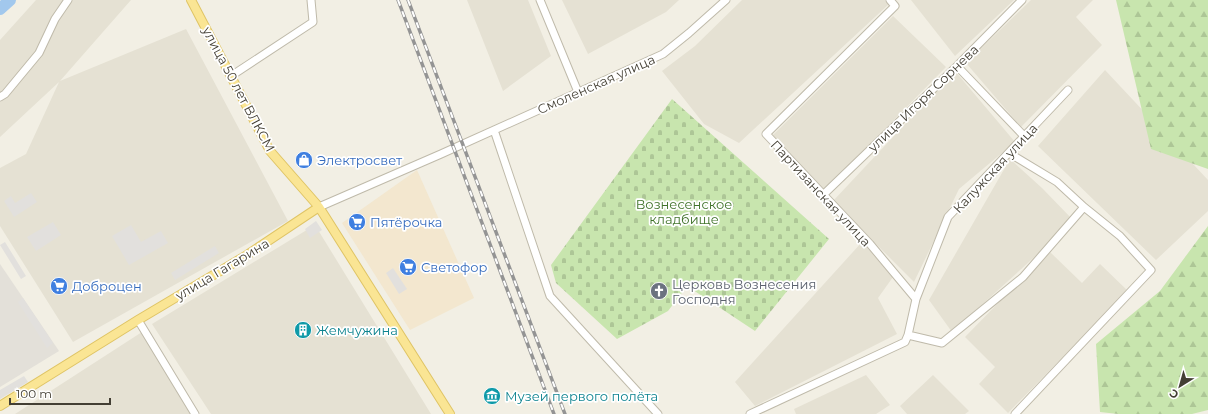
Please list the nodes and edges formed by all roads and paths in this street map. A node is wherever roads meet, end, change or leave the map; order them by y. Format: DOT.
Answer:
graph roads {
  1 [pos="68,0"];
  2 [pos="191,0"];
  3 [pos="311,0"];
  4 [pos="540,0"];
  5 [pos="726,0"];
  6 [pos="890,0"];
  7 [pos="1022,0"];
  8 [pos="958,66"];
  9 [pos="231,76"];
  10 [pos="1068,90"];
  11 [pos="578,92"];
  12 [pos="0,97"];
  13 [pos="494,130"];
  14 [pos="1024,136"];
  15 [pos="453,148"];
  16 [pos="1008,153"];
  17 [pos="823,194"];
  18 [pos="319,207"];
  19 [pos="1084,207"];
  20 [pos="916,299"];
  21 [pos="138,320"];
  22 [pos="908,335"];
  23 [pos="0,406"];
  24 [pos="195,414"];
  25 [pos="450,414"];
  26 [pos="658,414"];
  27 [pos="750,414"];
  28 [pos="1015,414"];
  1 -- 12 [label="street"];
  2 -- 9 [label="main road, улица 50 лет ВЛКСМ"];
  3 -- 9 [label="street"];
  4 -- 11 [label="street"];
  5 -- 11 [label="street, Смоленская улица"];
  6 -- 17 [label="street, Партизанская улица"];
  7 -- 8 [label="street, улица Игоря Сорнева"];
  8 -- 14 [label="street"];
  8 -- 17 [label="street, улица Игоря Сорнева"];
  9 -- 18 [label="main road, улица 50 лет ВЛКСМ"];
  10 -- 14 [label="street, Калужская улица"];
  11 -- 13 [label="street, Смоленская улица"];
  13 -- 15 [label="street, Смоленская улица"];
  13 -- 26 [label="street"];
  14 -- 16 [label="street, Калужская улица"];
  15 -- 18 [label="street, улица Гагарина"];
  16 -- 19 [label="street"];
  16 -- 20 [label="street, Калужская улица"];
  17 -- 20 [label="street, Партизанская улица"];
  18 -- 21 [label="main road, улица Гагарина"];
  18 -- 25 [label="main road, улица 50 лет ВЛКСМ"];
  19 -- 22 [label="street"];
  19 -- 28 [label="street"];
  20 -- 22 [label="street, Калужская улица"];
  21 -- 23 [label="main road, улица Гагарина"];
  21 -- 24 [label="street"];
  22 -- 27 [label="street"];
}
